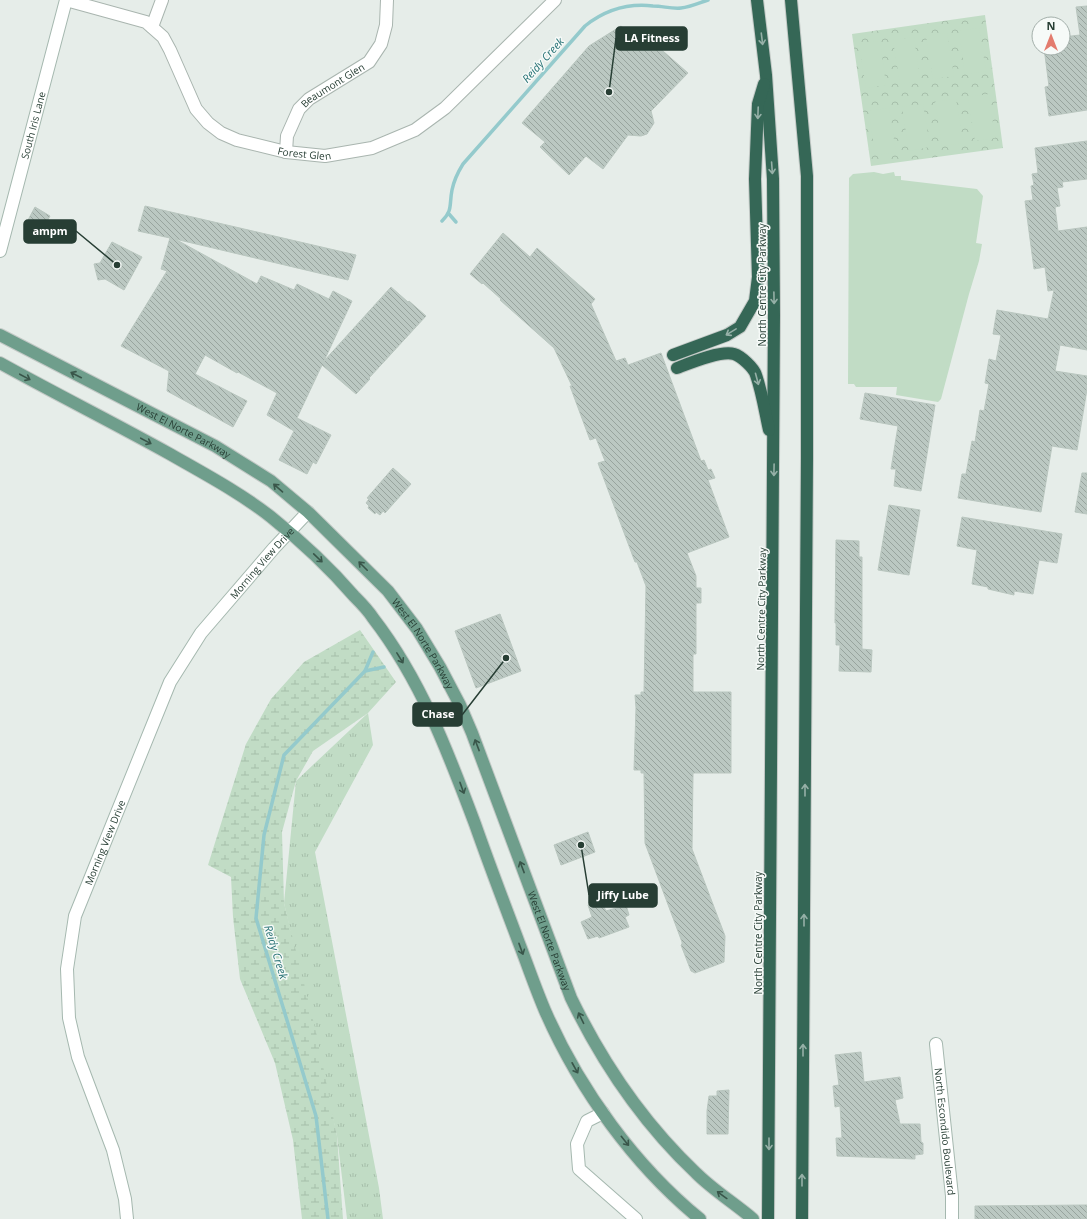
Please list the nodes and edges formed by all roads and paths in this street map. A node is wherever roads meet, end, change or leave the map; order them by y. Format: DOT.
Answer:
graph roads {
  1 [pos="66,0"];
  2 [pos="162,0"];
  3 [pos="387,0"];
  4 [pos="555,0"];
  5 [pos="757,0"];
  6 [pos="791,0"];
  7 [pos="152,27"];
  8 [pos="766,75"];
  9 [pos="286,152"];
  10 [pos="0,251"];
  11 [pos="0,335"];
  12 [pos="673,355"];
  13 [pos="0,363"];
  14 [pos="677,368"];
  15 [pos="774,449"];
  16 [pos="308,512"];
  17 [pos="289,532"];
  18 [pos="936,1044"];
  19 [pos="603,1113"];
  20 [pos="127,1219"];
  21 [pos="636,1219"];
  22 [pos="700,1219"];
  23 [pos="753,1219"];
  24 [pos="768,1219"];
  25 [pos="802,1219"];
  26 [pos="952,1219"];
  1 -- 7 [label="street, Forest Glen"];
  1 -- 10 [label="street, South Iris Lane"];
  2 -- 7 [label="street"];
  3 -- 9 [label="street, Beaumont Glen"];
  4 -- 9 [label="street, Forest Glen"];
  5 -- 8 [label="highway, North Centre City Parkway, one-way"];
  25 -- 6 [label="highway, one-way"];
  7 -- 9 [label="street, Forest Glen"];
  8 -- 12 [label="highway, one-way"];
  8 -- 15 [label="highway, North Centre City Parkway, one-way"];
  16 -- 11 [label="main road, West El Norte Parkway, one-way"];
  13 -- 17 [label="main road, one-way"];
  14 -- 15 [label="highway, one-way"];
  15 -- 24 [label="highway, North Centre City Parkway, one-way"];
  16 -- 17 [label="street, Morning View Drive"];
  23 -- 16 [label="main road, West El Norte Parkway, one-way"];
  17 -- 19 [label="main road, one-way"];
  17 -- 20 [label="street, Morning View Drive"];
  18 -- 26 [label="street, North Escondido Boulevard"];
  19 -- 21 [label="street"];
  19 -- 22 [label="main road, one-way"];
}
